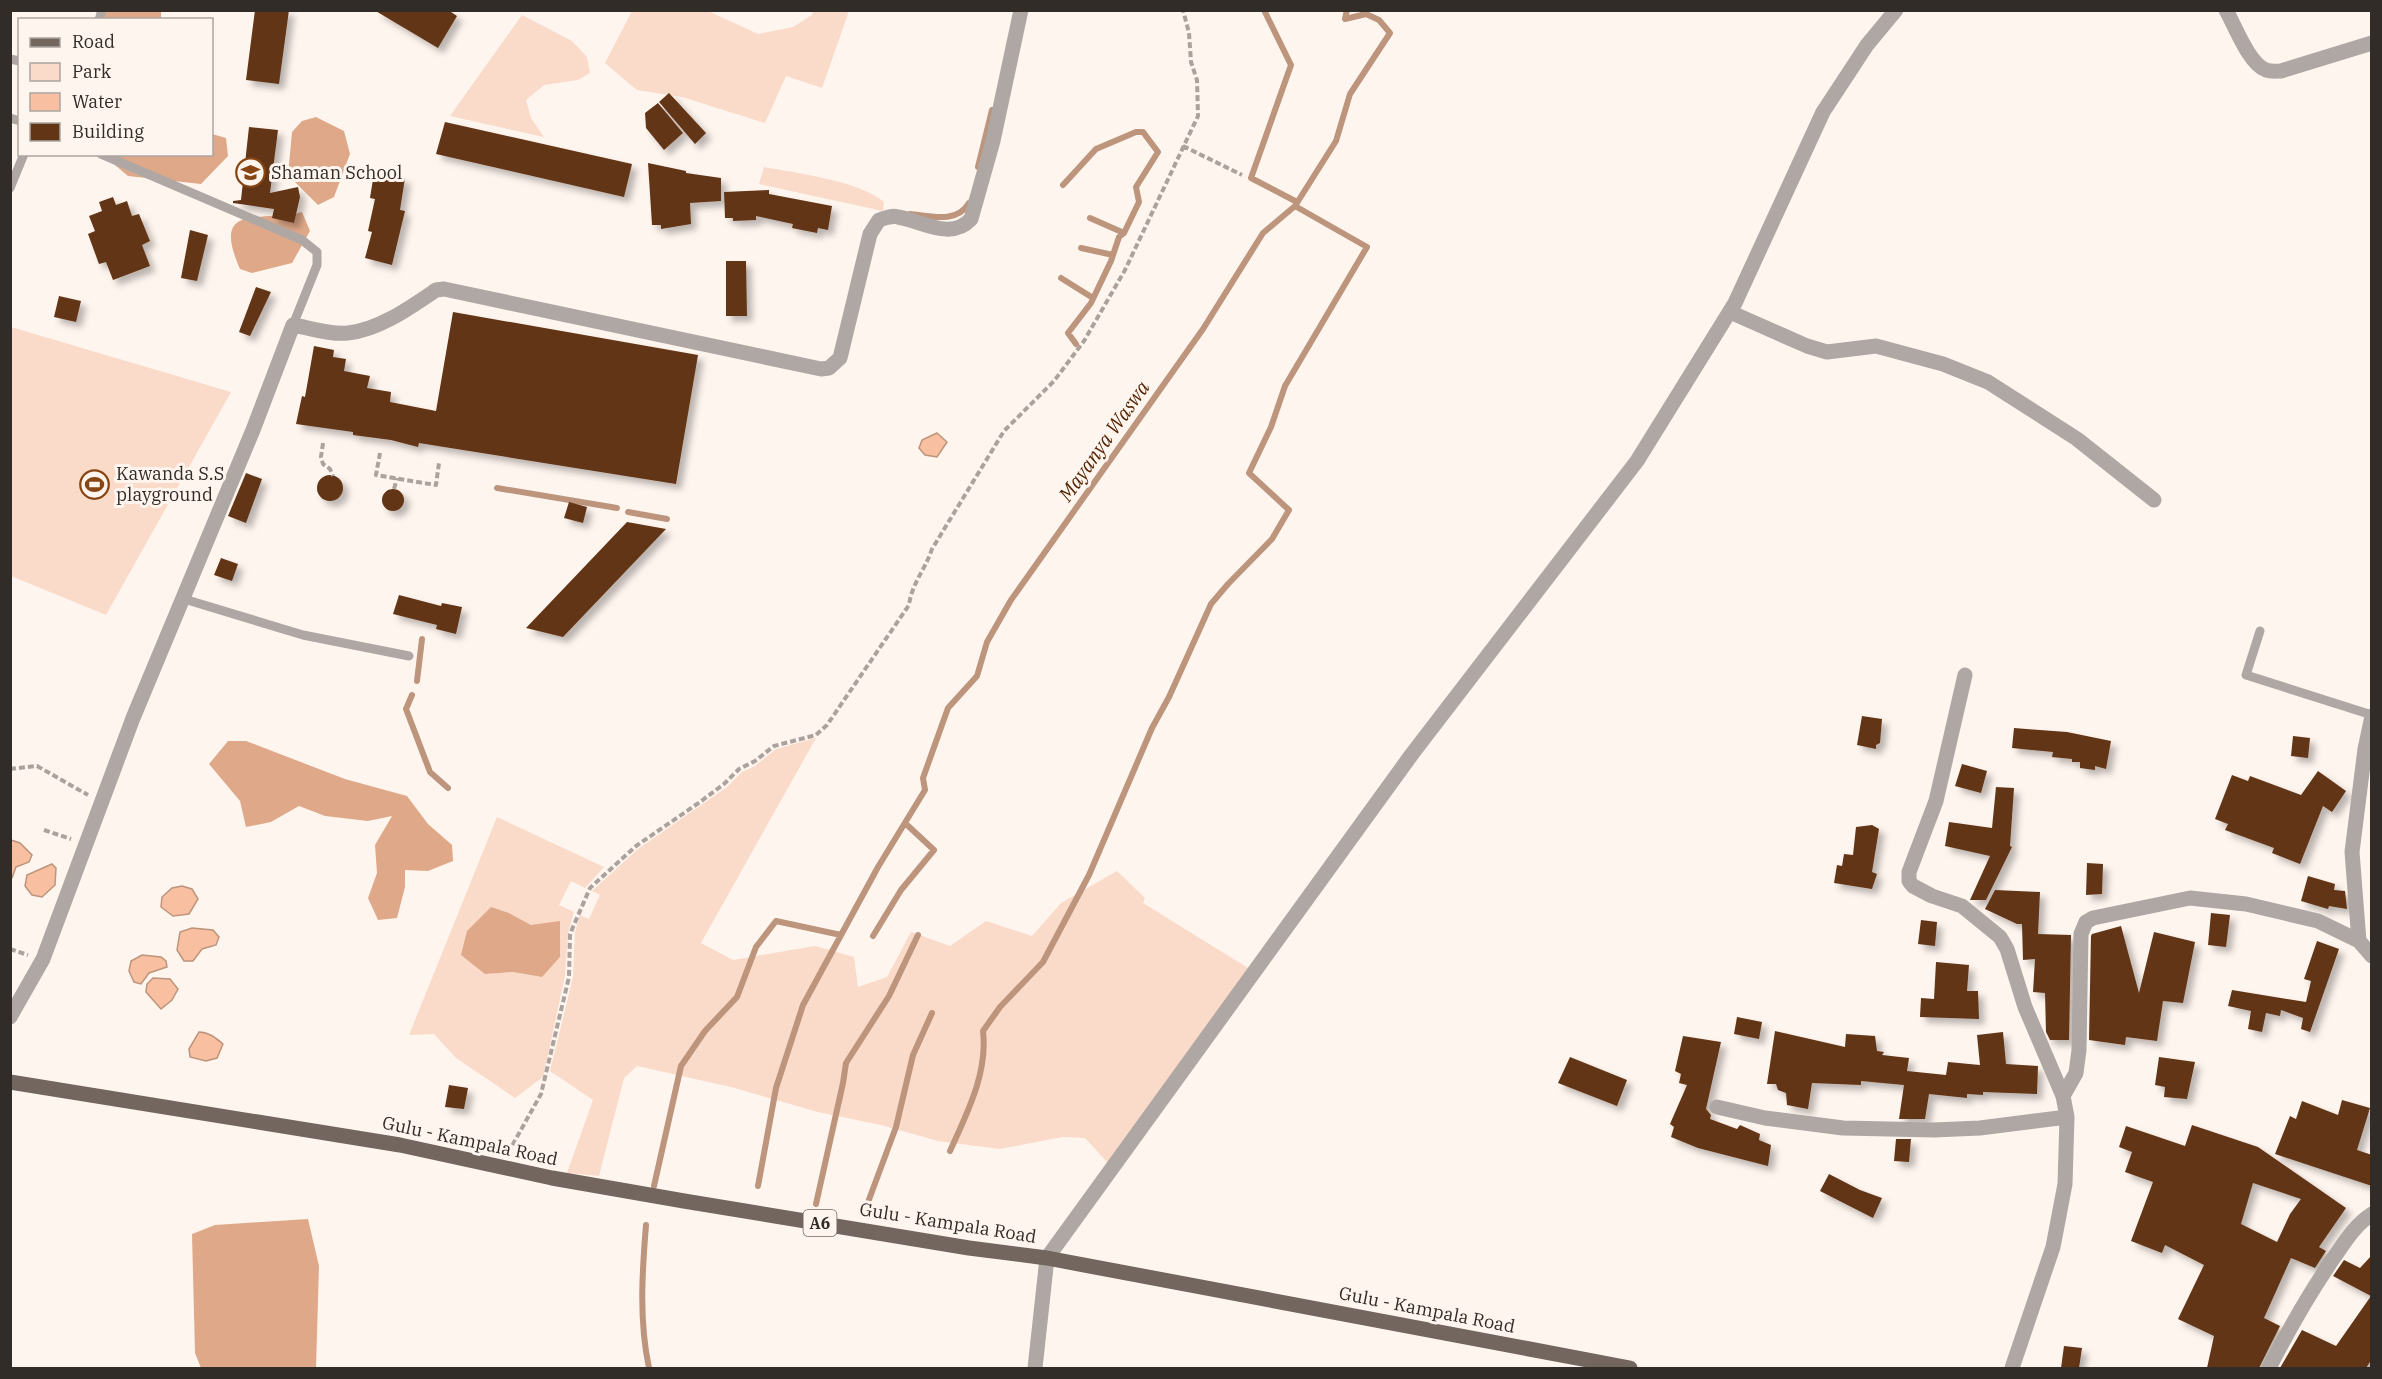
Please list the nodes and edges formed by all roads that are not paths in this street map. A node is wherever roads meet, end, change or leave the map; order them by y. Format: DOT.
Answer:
graph roads {
  1 [pos="1022,10"];
  2 [pos="1896,10"];
  3 [pos="2226,10"];
  4 [pos="2372,44"];
  5 [pos="23,156"];
  6 [pos="106,156"];
  7 [pos="10,188"];
  8 [pos="1730,312"];
  9 [pos="292,325"];
  10 [pos="2154,500"];
  11 [pos="183,599"];
  12 [pos="2260,631"];
  13 [pos="409,656"];
  14 [pos="1965,675"];
  15 [pos="2372,716"];
  16 [pos="2359,941"];
  17 [pos="2372,956"];
  18 [pos="10,1017"];
  19 [pos="10,1082"];
  20 [pos="2063,1096"];
  21 [pos="1717,1107"];
  22 [pos="2067,1117"];
  23 [pos="2372,1214"];
  24 [pos="1047,1258"];
  25 [pos="1035,1368"];
  26 [pos="1629,1368"];
  27 [pos="2012,1368"];
  28 [pos="2269,1368"];
  1 -- 9 [label="street"];
  2 -- 8 [label="street"];
  3 -- 4 [label="street"];
  5 -- 7 [label="lane"];
  6 -- 9 [label="lane"];
  8 -- 10 [label="street"];
  8 -- 24 [label="street"];
  9 -- 11 [label="street"];
  11 -- 13 [label="lane"];
  11 -- 18 [label="street"];
  12 -- 15 [label="lane"];
  14 -- 20 [label="street"];
  15 -- 16 [label="street"];
  16 -- 17 [label="street"];
  16 -- 20 [label="street"];
  19 -- 24 [label="main road, Gulu - Kampala Road / A6"];
  20 -- 22 [label="street"];
  21 -- 22 [label="street"];
  22 -- 27 [label="street"];
  23 -- 28 [label="street"];
  24 -- 25 [label="street"];
  24 -- 26 [label="main road, Gulu - Kampala Road / A6"];
}
